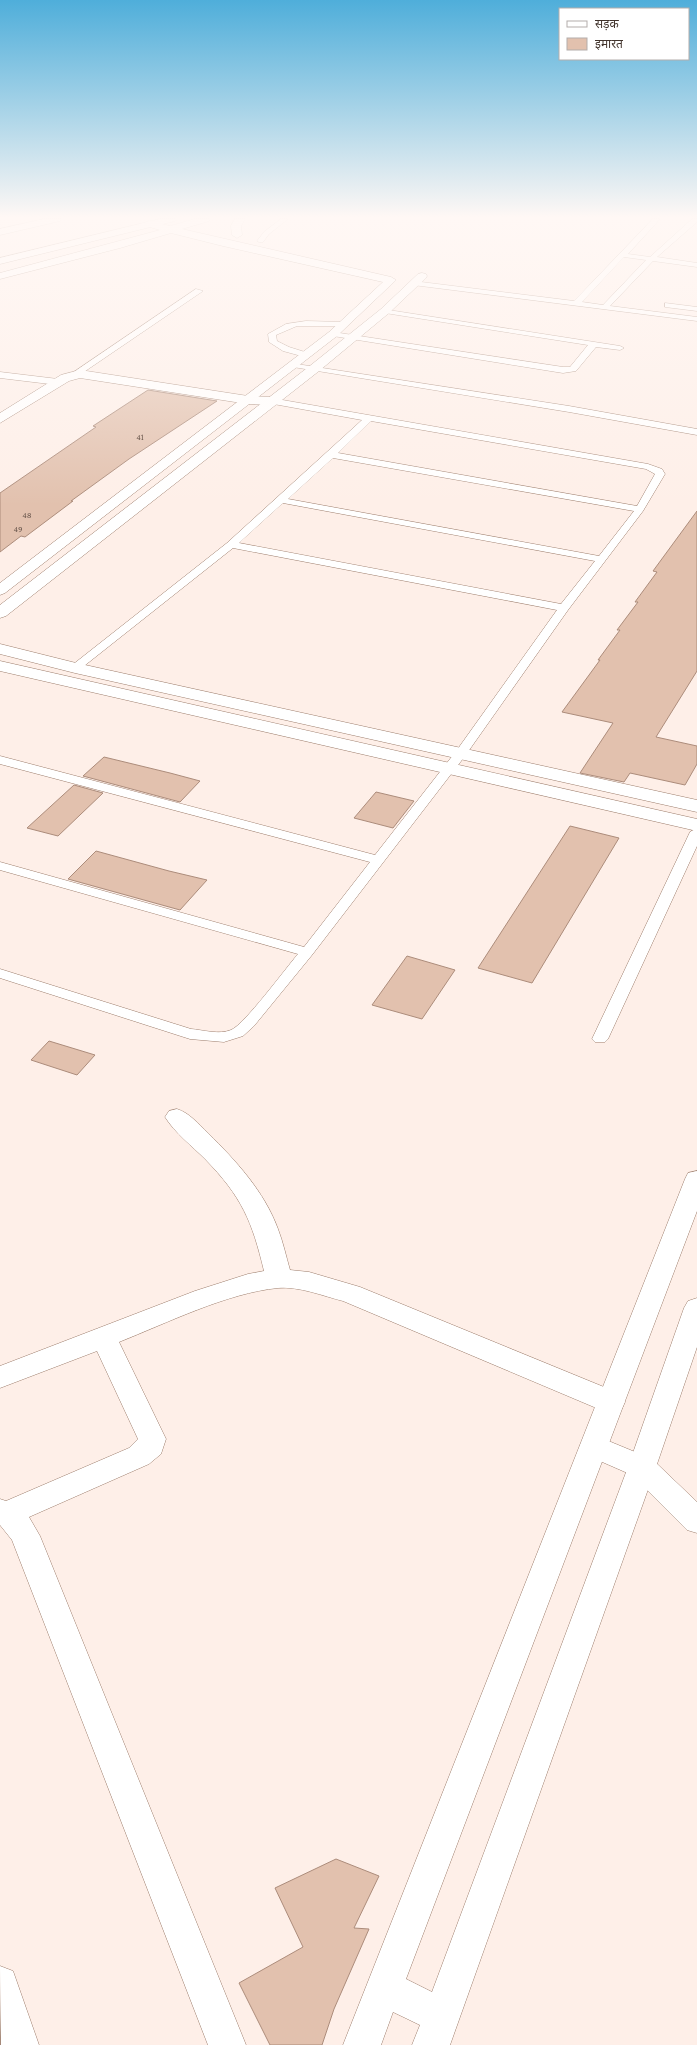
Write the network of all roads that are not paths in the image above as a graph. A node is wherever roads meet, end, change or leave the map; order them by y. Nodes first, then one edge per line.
1 (164, 314) edge
2 (356, 314) edge
3 (381, 314) edge
4 (407, 314) edge
5 (662, 314) edge
6 (697, 319) edge
7 (343, 324) junction
8 (333, 334) junction
9 (353, 336) junction
10 (594, 344) junction
11 (620, 348) dead end
12 (305, 356) junction
13 (293, 365) junction
14 (315, 368) junction
15 (75, 374) junction
16 (0, 375) edge
17 (58, 382) junction
18 (248, 400) junction
19 (271, 401) junction
20 (369, 418) junction
21 (0, 419) edge
22 (697, 432) edge
23 (331, 455) junction
24 (280, 500) junction
25 (640, 509) junction
26 (231, 545) junction
27 (600, 559) junction
28 (0, 590) edge
29 (564, 608) junction
30 (0, 613) edge
31 (0, 649) edge
32 (0, 666) edge
33 (75, 668) junction
34 (461, 753) junction
35 (0, 760) edge
36 (448, 768) junction
37 (697, 806) edge
38 (697, 825) edge
39 (697, 832) edge
40 (377, 860) junction
41 (0, 866) edge
42 (307, 952) junction
43 (0, 972) edge
44 (600, 1039) dead end
45 (177, 1117) dead end
46 (697, 1179) edge
47 (279, 1278) junction
48 (697, 1308) edge
49 (104, 1338) junction
50 (0, 1377) edge
51 (611, 1402) junction
52 (594, 1446) junction
53 (642, 1467) junction
54 (4, 1512) edge
55 (697, 1521) edge
56 (0, 1984) edge
57 (384, 1988) junction
58 (436, 2030) edge
59 (20, 2045) edge
60 (227, 2045) edge
61 (362, 2045) edge

1 - 15 lane
2 - 7 main road
3 - 9 main road
4 - 10 lane
5 - 6 lane
7 - 8 main road
7 - 12 lane
8 - 9 lane
8 - 12 main road
9 - 10 lane
9 - 14 main road
10 - 11 lane
12 - 13 main road
13 - 14 lane
13 - 18 main road
14 - 19 main road
14 - 22 lane
15 - 17 main road
15 - 18 main road
16 - 17 lane
17 - 21 main road
18 - 19 main road
18 - 28 main road
19 - 20 lane
19 - 30 main road
20 - 23 lane
20 - 25 lane
23 - 24 lane
23 - 25 lane
24 - 26 lane
24 - 27 lane
25 - 27 lane
26 - 29 lane
26 - 33 lane
27 - 29 lane
29 - 34 lane
31 - 33 main road
32 - 36 main road
33 - 34 main road
34 - 36 lane
34 - 37 main road
35 - 40 lane
36 - 38 main road
36 - 40 lane
39 - 44 lane
40 - 42 lane
41 - 42 lane
42 - 43 lane
45 - 47 main road
46 - 51 main road
47 - 49 main road
47 - 51 main road
48 - 53 main road
49 - 50 main road
49 - 54 main road
51 - 52 main road
52 - 53 main road
52 - 57 main road
53 - 55 main road
53 - 58 main road
54 - 60 main road
56 - 59 main road
57 - 58 main road
57 - 61 main road

